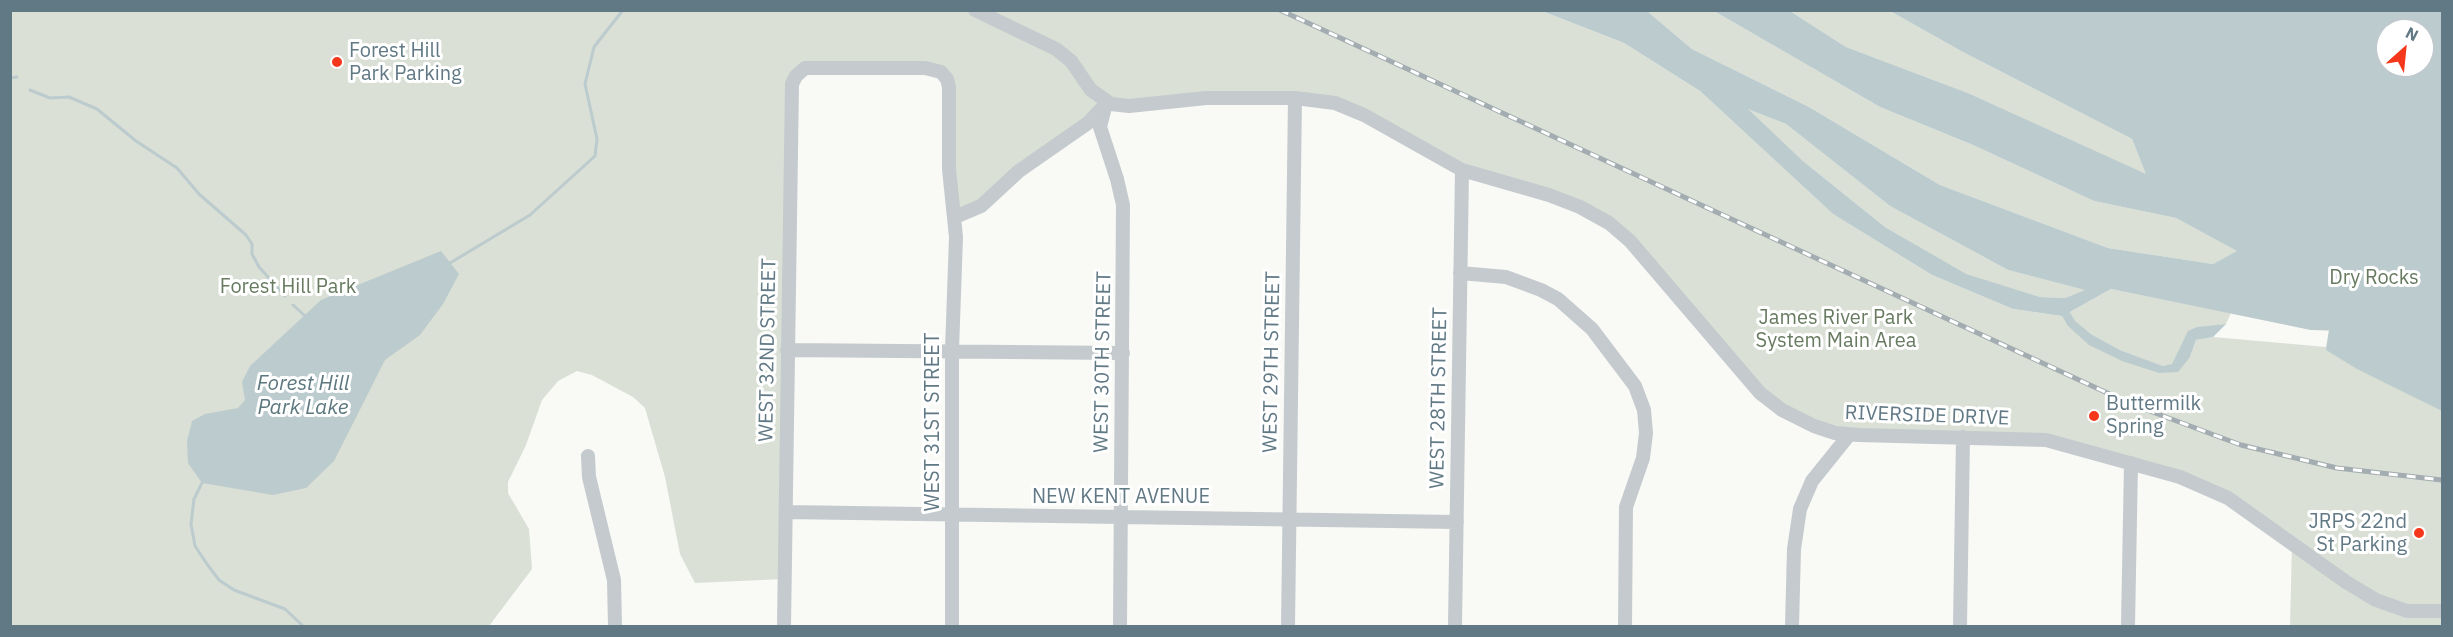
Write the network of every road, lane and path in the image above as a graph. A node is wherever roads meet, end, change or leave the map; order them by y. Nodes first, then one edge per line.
1 (975, 10) edge
2 (796, 76) joint
3 (1295, 98) junction
4 (1106, 103) junction
5 (1462, 170) junction
6 (955, 218) junction
7 (1460, 273) junction
8 (788, 350) junction
9 (952, 350) junction
10 (1123, 353) junction
11 (1849, 435) junction
12 (1963, 437) junction
13 (588, 456) dead end
14 (2131, 463) junction
15 (786, 512) junction
16 (953, 515) junction
17 (1121, 517) junction
18 (1289, 518) junction
19 (1457, 522) junction
20 (2442, 611) edge
21 (615, 627) edge
22 (784, 627) edge
23 (952, 627) edge
24 (1120, 627) edge
25 (1288, 627) edge
26 (1455, 627) edge
27 (1624, 627) edge
28 (1792, 627) edge
29 (1960, 627) edge
30 (2128, 627) edge

1 - 4 street
2 - 6 street, WEST 31ST STREET
2 - 8 street, WEST 32ND STREET
3 - 4 street, RIVERSIDE DRIVE
3 - 5 street, RIVERSIDE DRIVE
3 - 18 street, WEST 29TH STREET
4 - 6 street
4 - 10 street, WEST 30TH STREET
5 - 7 street, WEST 28TH STREET
5 - 11 street, RIVERSIDE DRIVE
6 - 9 street, WEST 31ST STREET
7 - 19 street, WEST 28TH STREET
7 - 27 street
8 - 9 street
8 - 15 street, WEST 32ND STREET
9 - 10 street
9 - 16 street, WEST 31ST STREET
10 - 17 street, WEST 30TH STREET
11 - 12 street, RIVERSIDE DRIVE
11 - 28 street
12 - 14 street, RIVERSIDE DRIVE
12 - 29 street
13 - 21 street
14 - 20 street, RIVERSIDE DRIVE
14 - 30 street
15 - 16 street, NEW KENT AVENUE
15 - 22 street, WEST 32ND STREET
16 - 17 street, NEW KENT AVENUE
16 - 23 street, WEST 31ST STREET
17 - 18 street, NEW KENT AVENUE
17 - 24 street, WEST 30TH STREET
18 - 19 street, NEW KENT AVENUE
18 - 25 street, WEST 29TH STREET
19 - 26 street, WEST 28TH STREET

